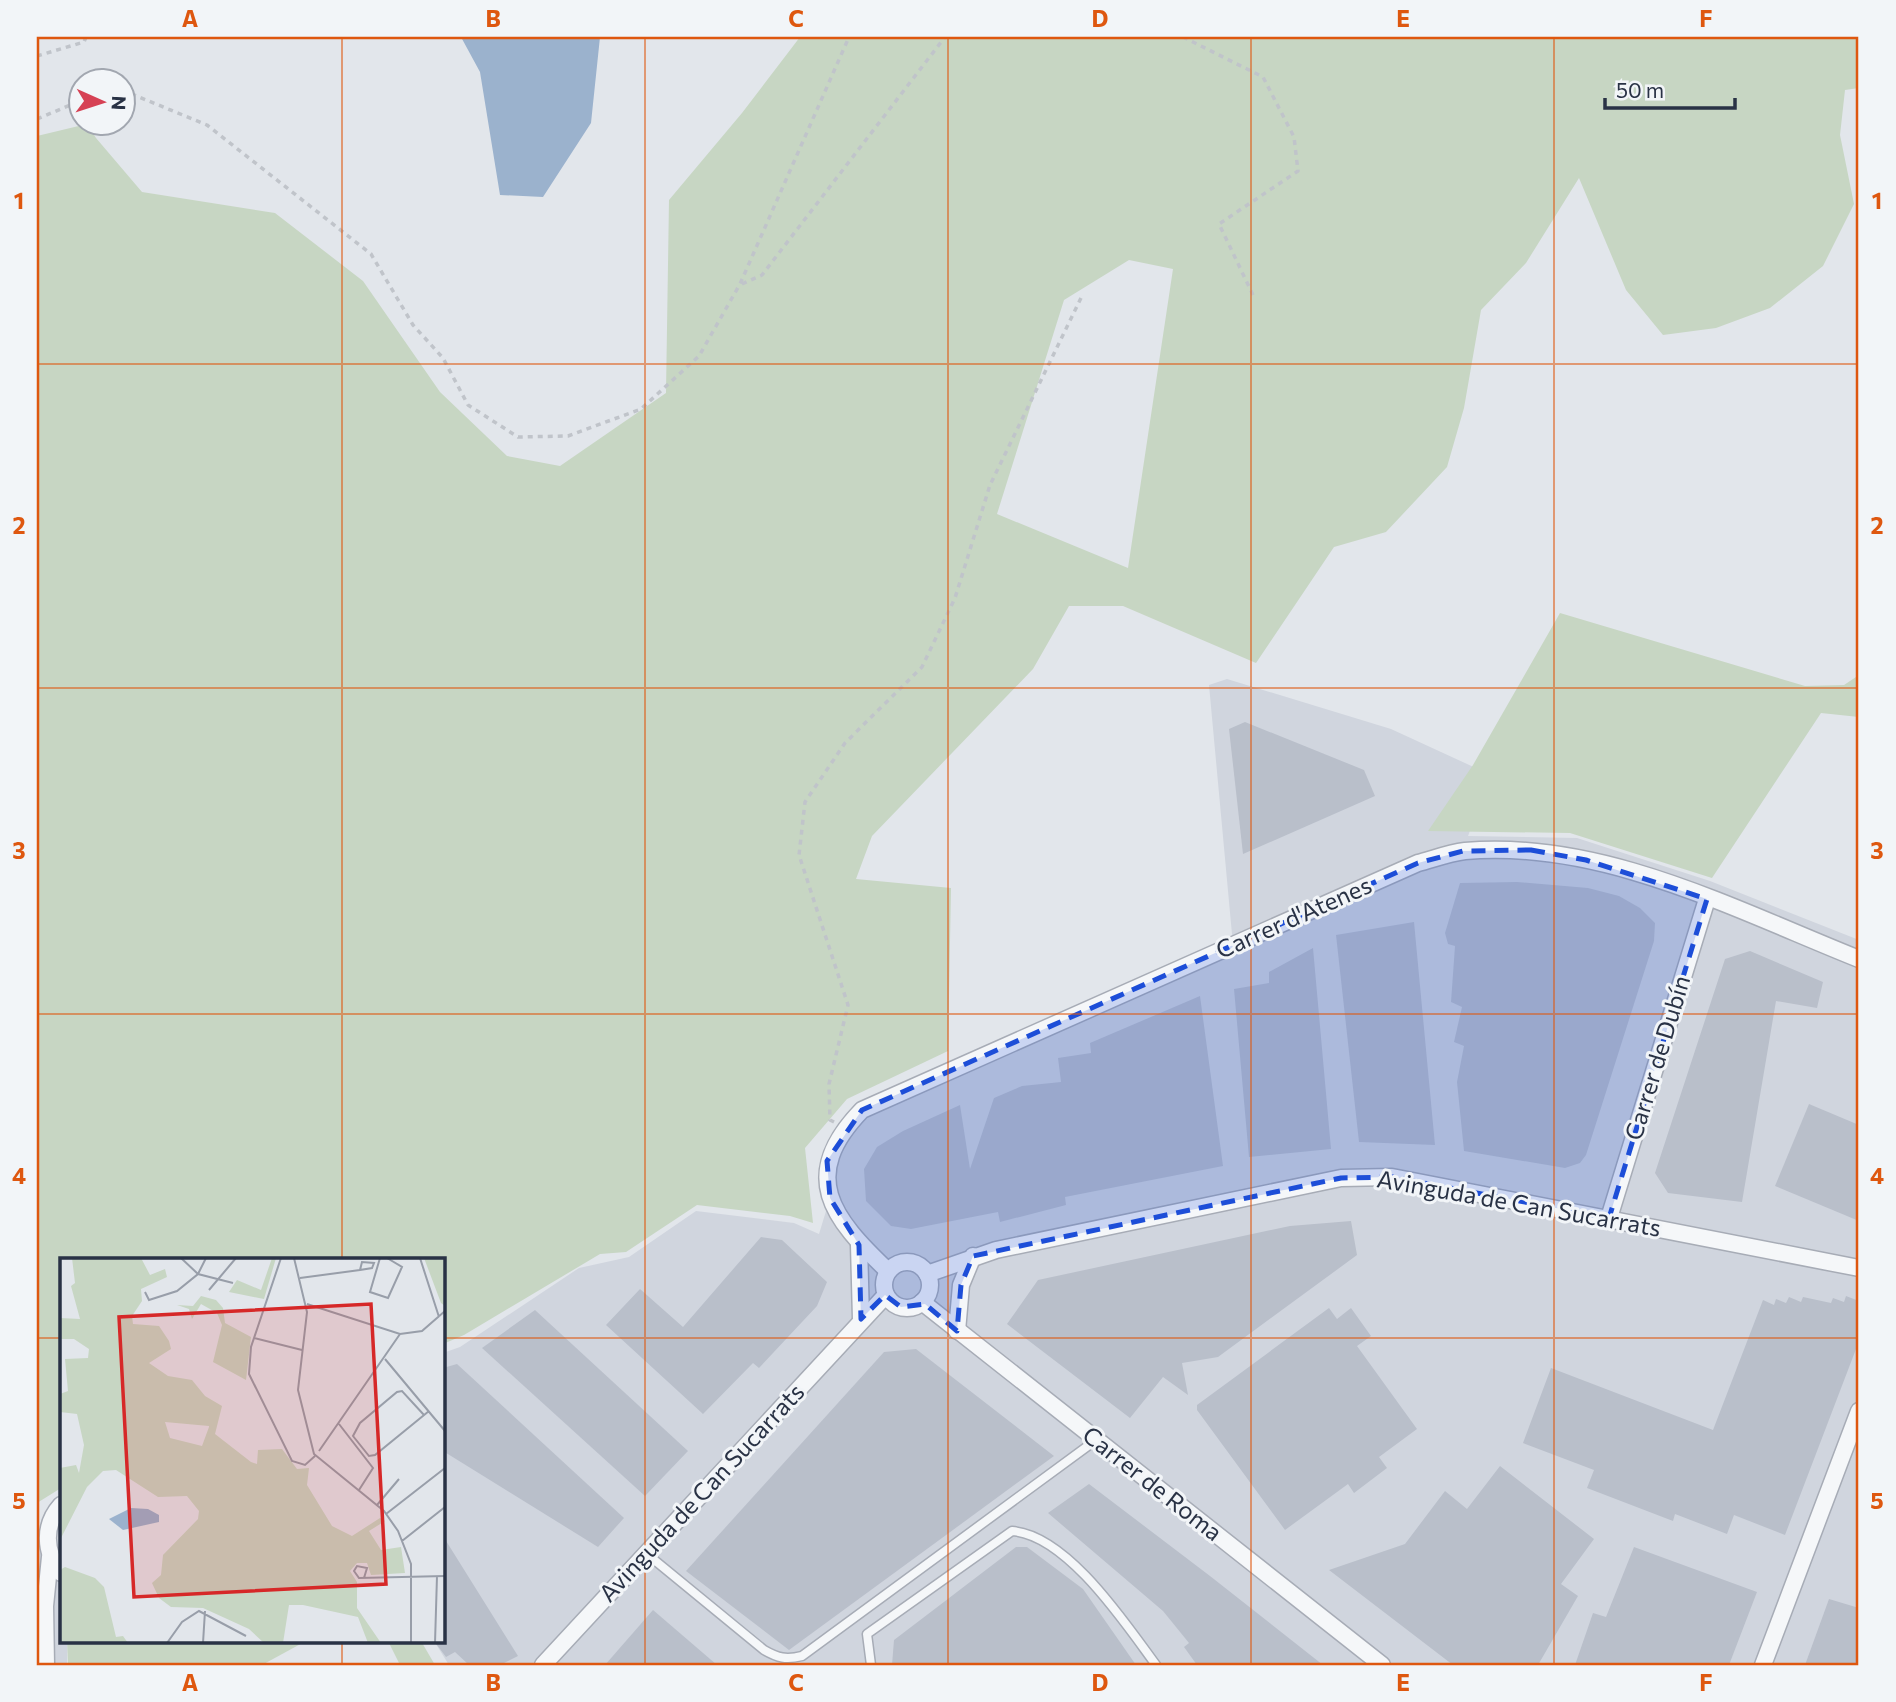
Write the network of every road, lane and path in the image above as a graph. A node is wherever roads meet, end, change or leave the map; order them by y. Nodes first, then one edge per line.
1 (86, 37) edge
2 (849, 37) edge
3 (945, 37) edge
4 (1183, 37) edge
5 (37, 56) edge
6 (136, 96) edge
7 (66, 108) edge
8 (37, 119) edge
9 (740, 284) junction
10 (1082, 296) dead end
11 (1254, 297) dead end
12 (1707, 899) junction
13 (1859, 959) edge
14 (844, 1129) junction
15 (1609, 1218) junction
16 (859, 1245) junction
17 (974, 1256) junction
18 (1859, 1268) edge
19 (888, 1271) junction
20 (928, 1274) junction
21 (886, 1294) junction
22 (922, 1302) junction
23 (861, 1319) junction
24 (957, 1331) junction
25 (1859, 1411) edge
26 (1096, 1440) junction
27 (60, 1507) edge
28 (647, 1554) junction
29 (50, 1557) junction
30 (60, 1572) edge
31 (46, 1665) edge
32 (543, 1665) edge
33 (871, 1665) edge
34 (1156, 1665) edge
35 (1382, 1665) edge
36 (1763, 1665) edge

1 - 5 path
2 - 9 path
3 - 9 path
4 - 11 path
6 - 9 path
7 - 8 path
10 - 14 path
12 - 13 street, Carrer d'Atenes
12 - 14 street, Carrer d'Atenes
12 - 15 street, Carrer de Dubín
14 - 16 street, Carrer d'Atenes
15 - 17 street, Avinguda de Can Sucarrats
15 - 18 street, Avinguda de Can Sucarrats
16 - 19 street
16 - 23 street
17 - 20 street, Avinguda de Can Sucarrats
17 - 24 street
19 - 20 street
19 - 21 street
20 - 22 street
21 - 22 street
21 - 23 street, Avinguda de Can Sucarrats
22 - 24 street, Carrer de Roma
23 - 28 street, Avinguda de Can Sucarrats
24 - 26 street, Carrer de Roma
25 - 36 street
26 - 28 lane
26 - 35 street, Carrer de Roma
27 - 29 street
28 - 32 street, Avinguda de Can Sucarrats
29 - 30 street
29 - 31 street
33 - 34 lane

